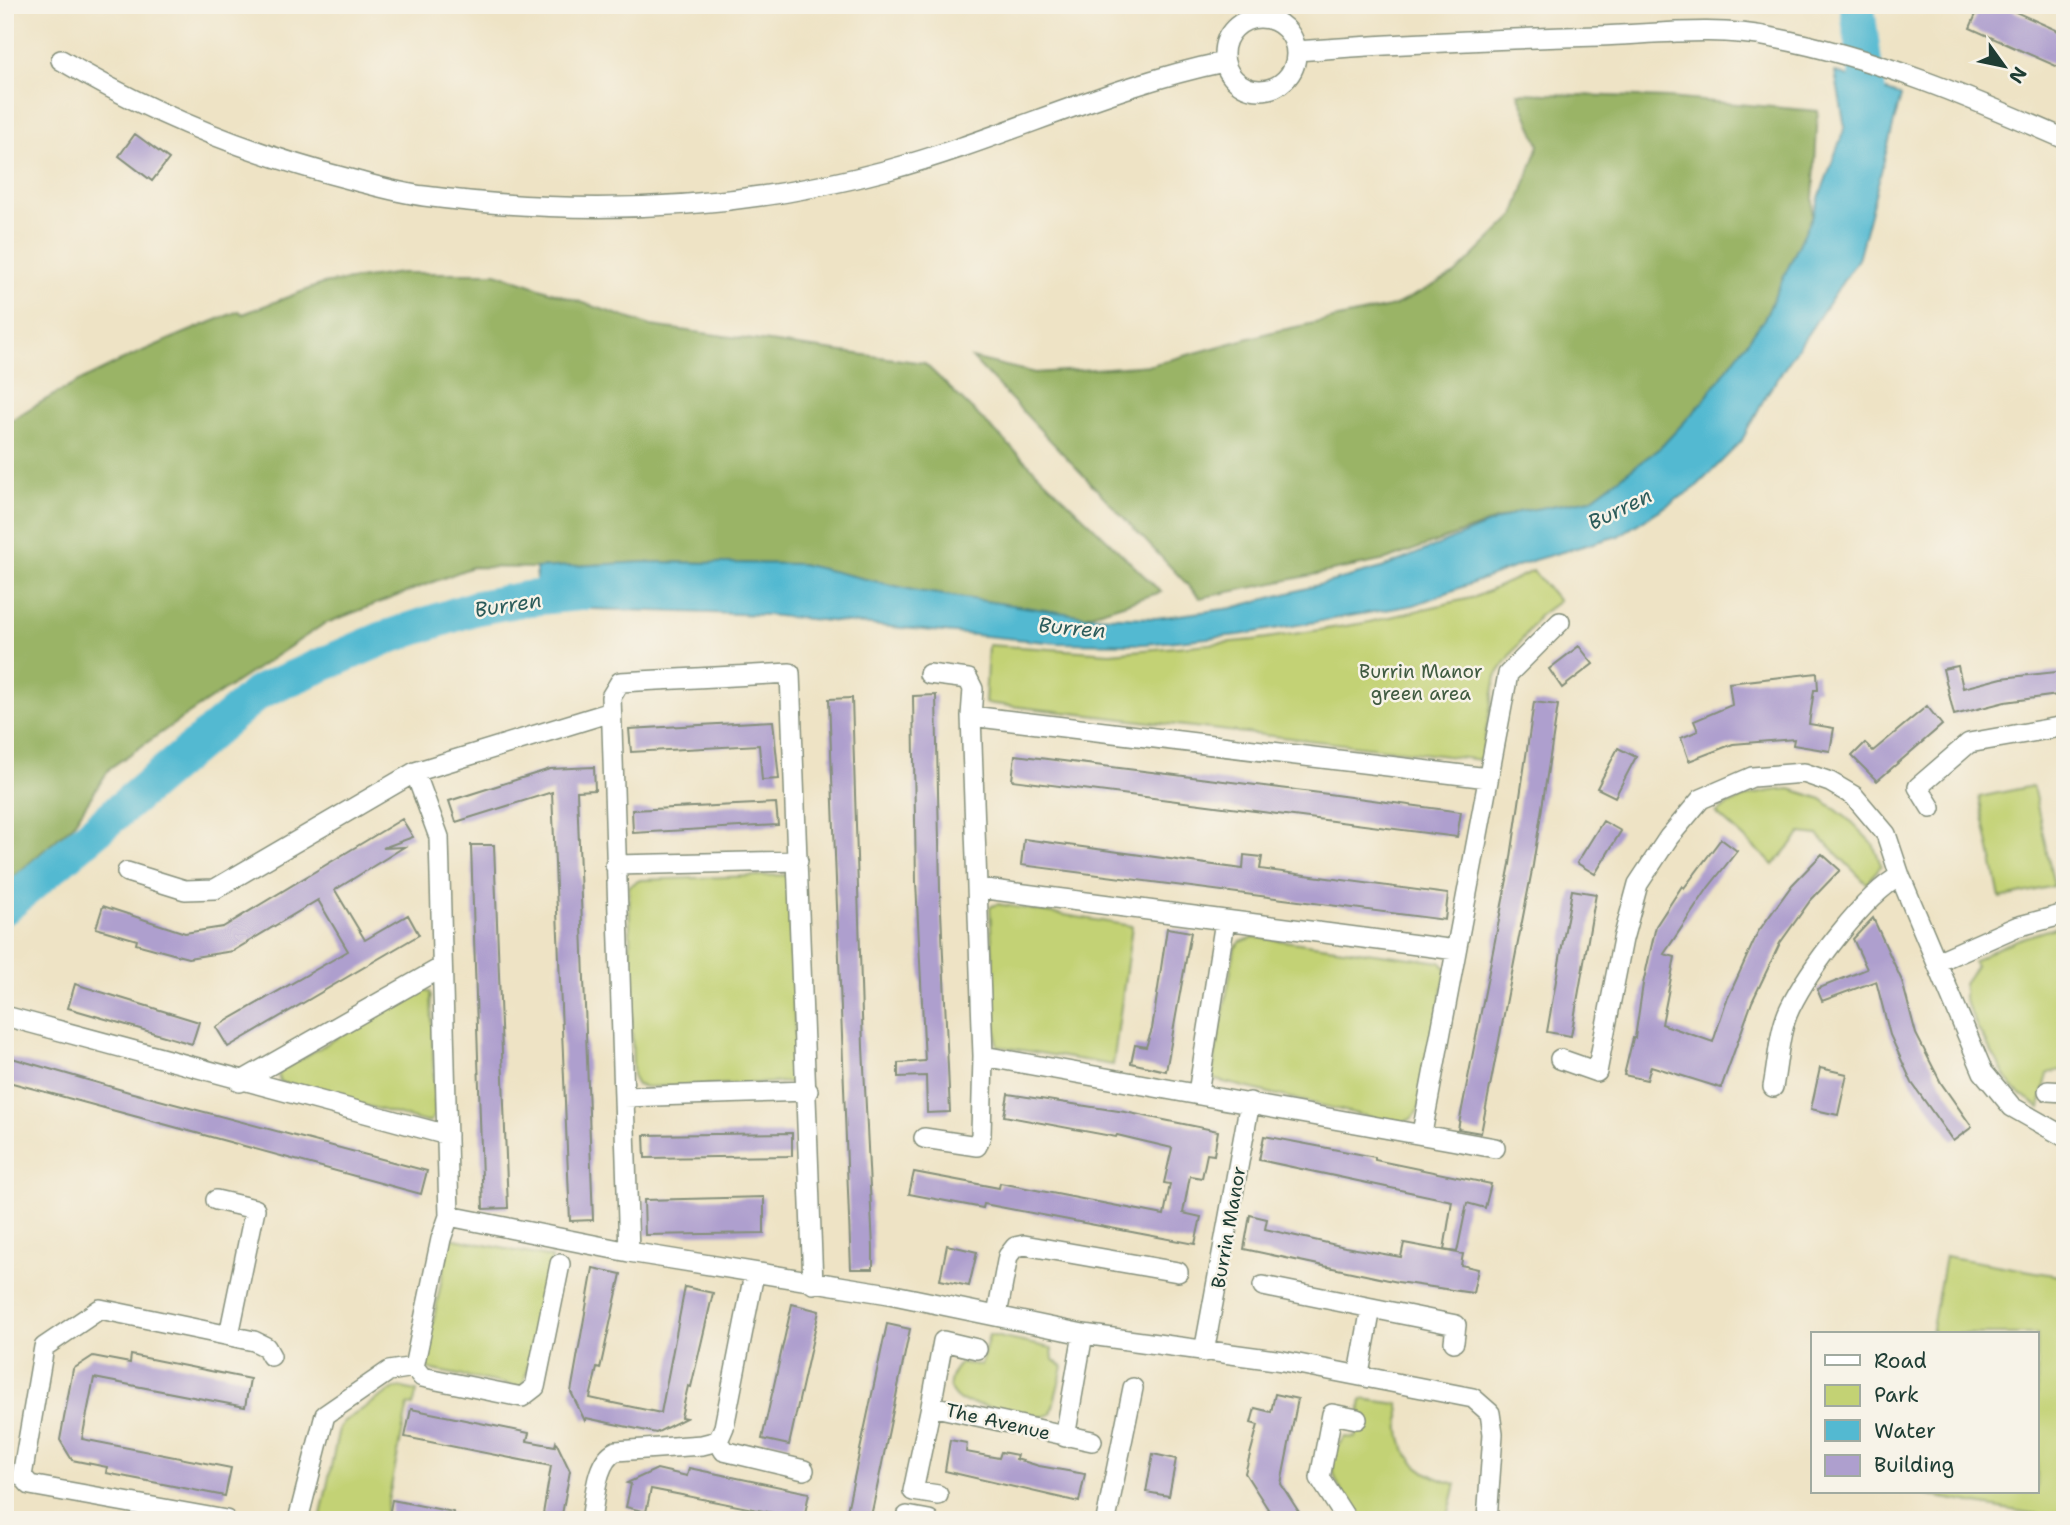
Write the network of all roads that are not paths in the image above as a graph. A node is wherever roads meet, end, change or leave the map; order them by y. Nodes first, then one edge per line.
1 (1296, 51) junction
2 (61, 61) dead end
3 (1224, 62) junction
4 (2065, 139) edge
5 (1560, 622) dead end
6 (929, 674) dead end
7 (611, 712) junction
8 (971, 716) junction
9 (2065, 726) edge
10 (415, 772) junction
11 (1488, 778) junction
12 (1931, 807) dead end
13 (798, 861) junction
14 (615, 865) junction
15 (127, 872) dead end
16 (1900, 876) junction
17 (978, 888) junction
18 (2065, 914) edge
19 (1225, 921) junction
20 (1456, 950) junction
21 (1938, 961) junction
22 (442, 967) junction
23 (5, 1016) edge
24 (983, 1056) junction
25 (1560, 1059) dead end
26 (240, 1082) junction
27 (1773, 1087) dead end
28 (808, 1091) junction
29 (1198, 1093) junction
30 (624, 1097) junction
31 (1250, 1102) junction
32 (1422, 1133) junction
33 (447, 1135) junction
34 (2065, 1137) edge
35 (924, 1138) dead end
36 (1495, 1148) dead end
37 (216, 1200) dead end
38 (450, 1216) junction
39 (629, 1252) junction
40 (560, 1264) dead end
41 (1178, 1272) dead end
42 (754, 1274) junction
43 (813, 1284) junction
44 (1263, 1286) dead end
45 (1371, 1308) junction
46 (997, 1315) junction
47 (1083, 1334) junction
48 (229, 1335) junction
49 (1454, 1342) dead end
50 (977, 1349) dead end
51 (1204, 1352) junction
52 (271, 1356) dead end
53 (414, 1367) junction
54 (1359, 1374) junction
55 (1133, 1388) dead end
56 (931, 1406) junction
57 (1357, 1419) dead end
58 (1065, 1437) junction
59 (718, 1441) junction
60 (1092, 1441) dead end
61 (804, 1470) dead end
62 (938, 1495) dead end
63 (1343, 1519) edge
64 (226, 1520) edge
65 (298, 1520) edge
66 (591, 1520) edge
67 (906, 1520) edge
68 (929, 1520) edge
69 (1106, 1520) edge
70 (1487, 1520) edge

1 - 3 street
1 - 3 street
1 - 4 street
2 - 3 street
5 - 11 street
6 - 8 street
7 - 10 street
7 - 13 street
7 - 14 street
8 - 11 street
8 - 17 street
9 - 12 street
10 - 15 street
10 - 22 street
11 - 20 street
13 - 14 street
13 - 28 street
14 - 30 street
16 - 21 street
16 - 25 street
16 - 27 street
17 - 19 street
17 - 24 street
18 - 21 street
19 - 20 street
19 - 29 street
20 - 32 street
21 - 34 street
22 - 26 street
22 - 33 street
23 - 26 street
24 - 29 street
24 - 35 street
26 - 33 street
28 - 30 street
28 - 43 street
29 - 31 street
30 - 39 street
31 - 32 street
31 - 51 street, Burrin Manor
32 - 36 street
33 - 38 street
37 - 48 street
38 - 39 street
38 - 53 street
39 - 42 street
40 - 53 street
41 - 46 street
42 - 43 street
42 - 59 street
43 - 46 street
44 - 45 street
45 - 49 street
45 - 54 street
46 - 47 street
47 - 51 street
47 - 58 street, The Avenue
48 - 52 street
48 - 64 street
50 - 56 street, The Avenue
51 - 54 street
53 - 65 street
54 - 70 street
55 - 69 street
56 - 58 street, The Avenue
56 - 62 street, The Avenue
57 - 63 street
58 - 60 street, The Avenue
59 - 61 street
59 - 66 street
67 - 68 street

